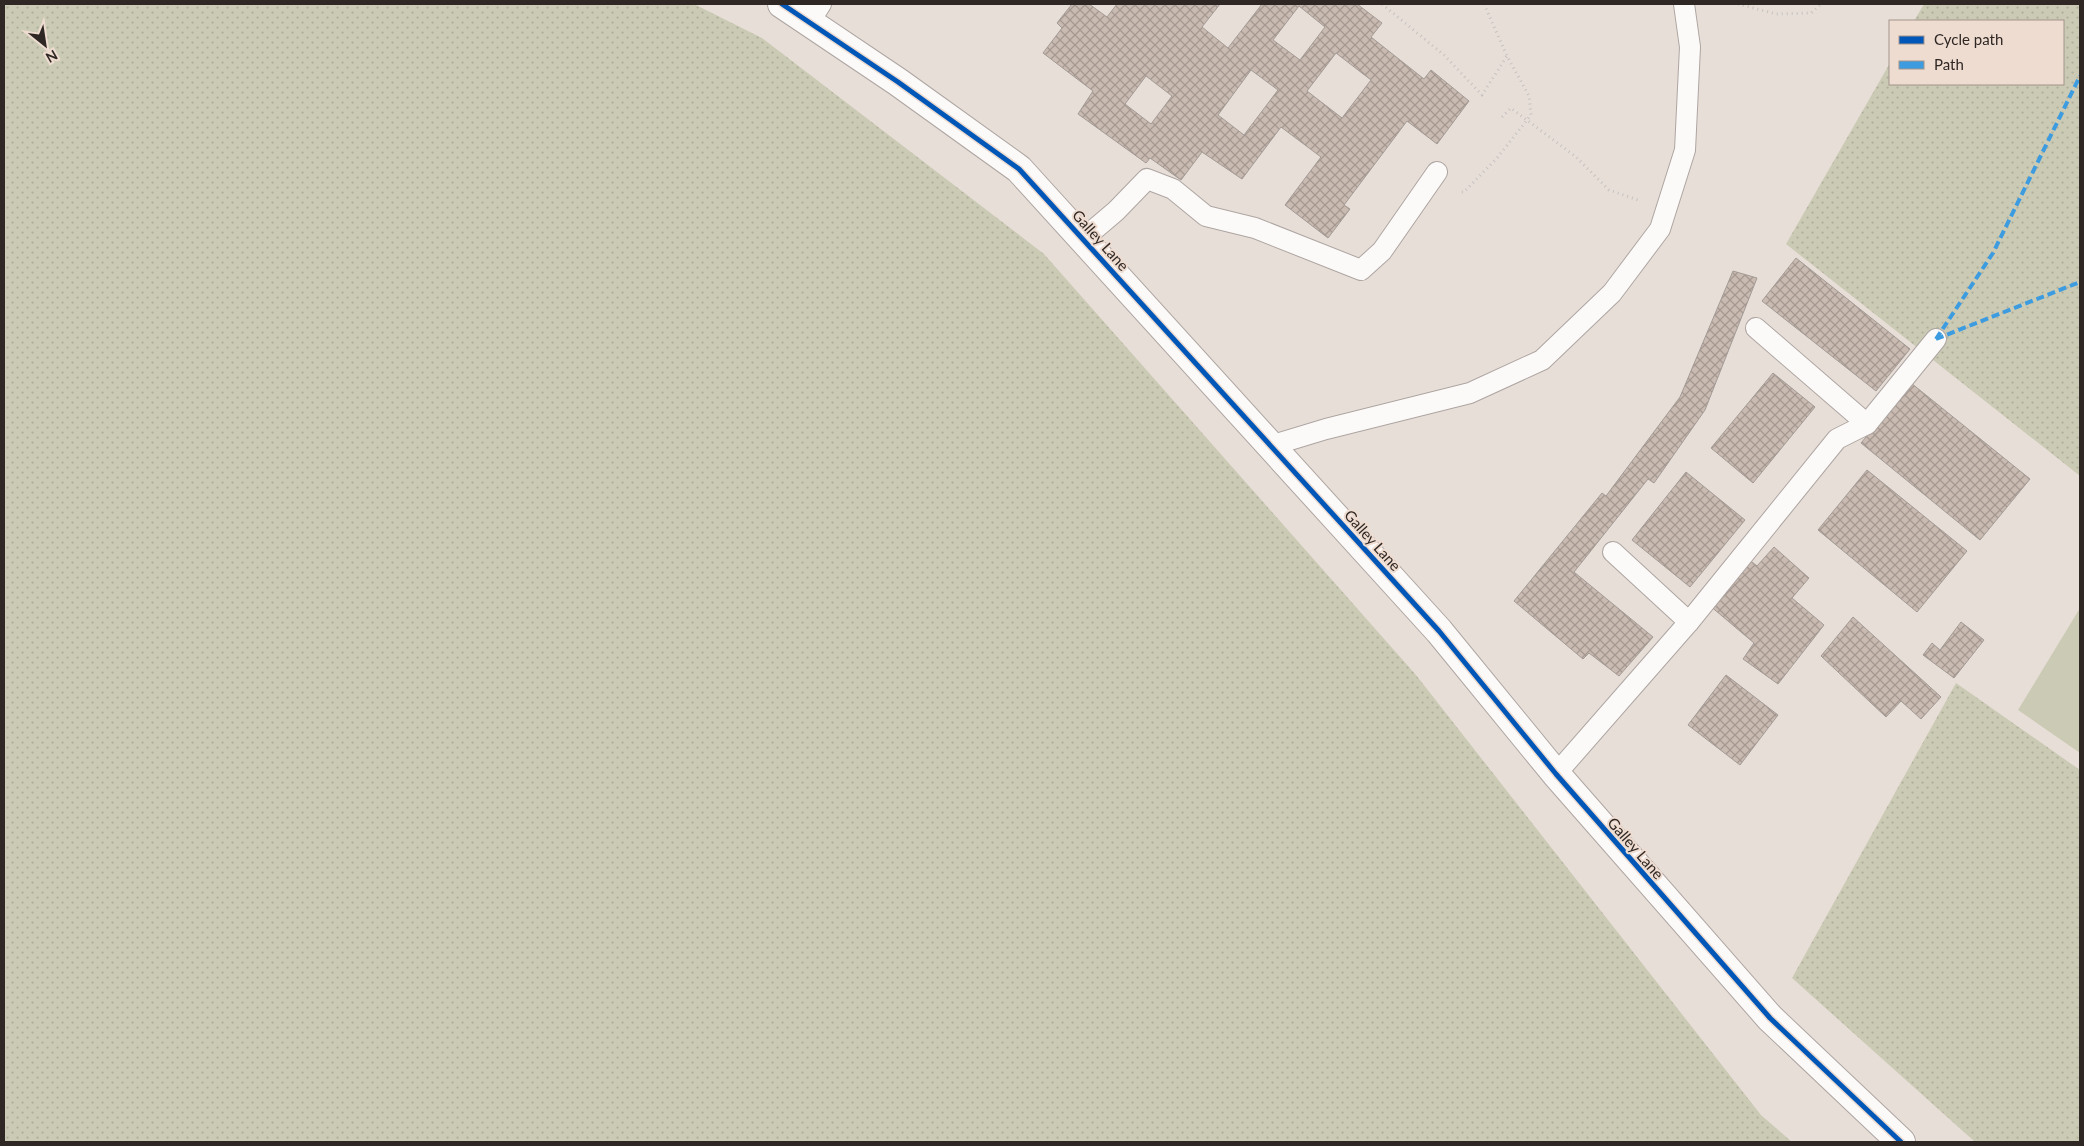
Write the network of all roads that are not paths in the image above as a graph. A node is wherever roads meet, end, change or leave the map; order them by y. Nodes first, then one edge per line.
1 (782, 4) edge
2 (1684, 4) edge
3 (815, 13) edge
4 (1437, 172) road end
5 (1083, 239) junction
6 (1756, 328) dead end
7 (1936, 339) dead end
8 (1867, 424) junction
9 (1270, 446) junction
10 (1613, 552) dead end
11 (1689, 622) junction
12 (1556, 774) junction
13 (1901, 1142) edge

1 - 3 street, Galley Lane
2 - 9 lane
3 - 5 street, Galley Lane
4 - 5 lane
5 - 9 street, Galley Lane
6 - 8 lane
7 - 8 lane
8 - 11 lane
9 - 12 street, Galley Lane
10 - 11 lane
11 - 12 lane
12 - 13 street, Galley Lane

